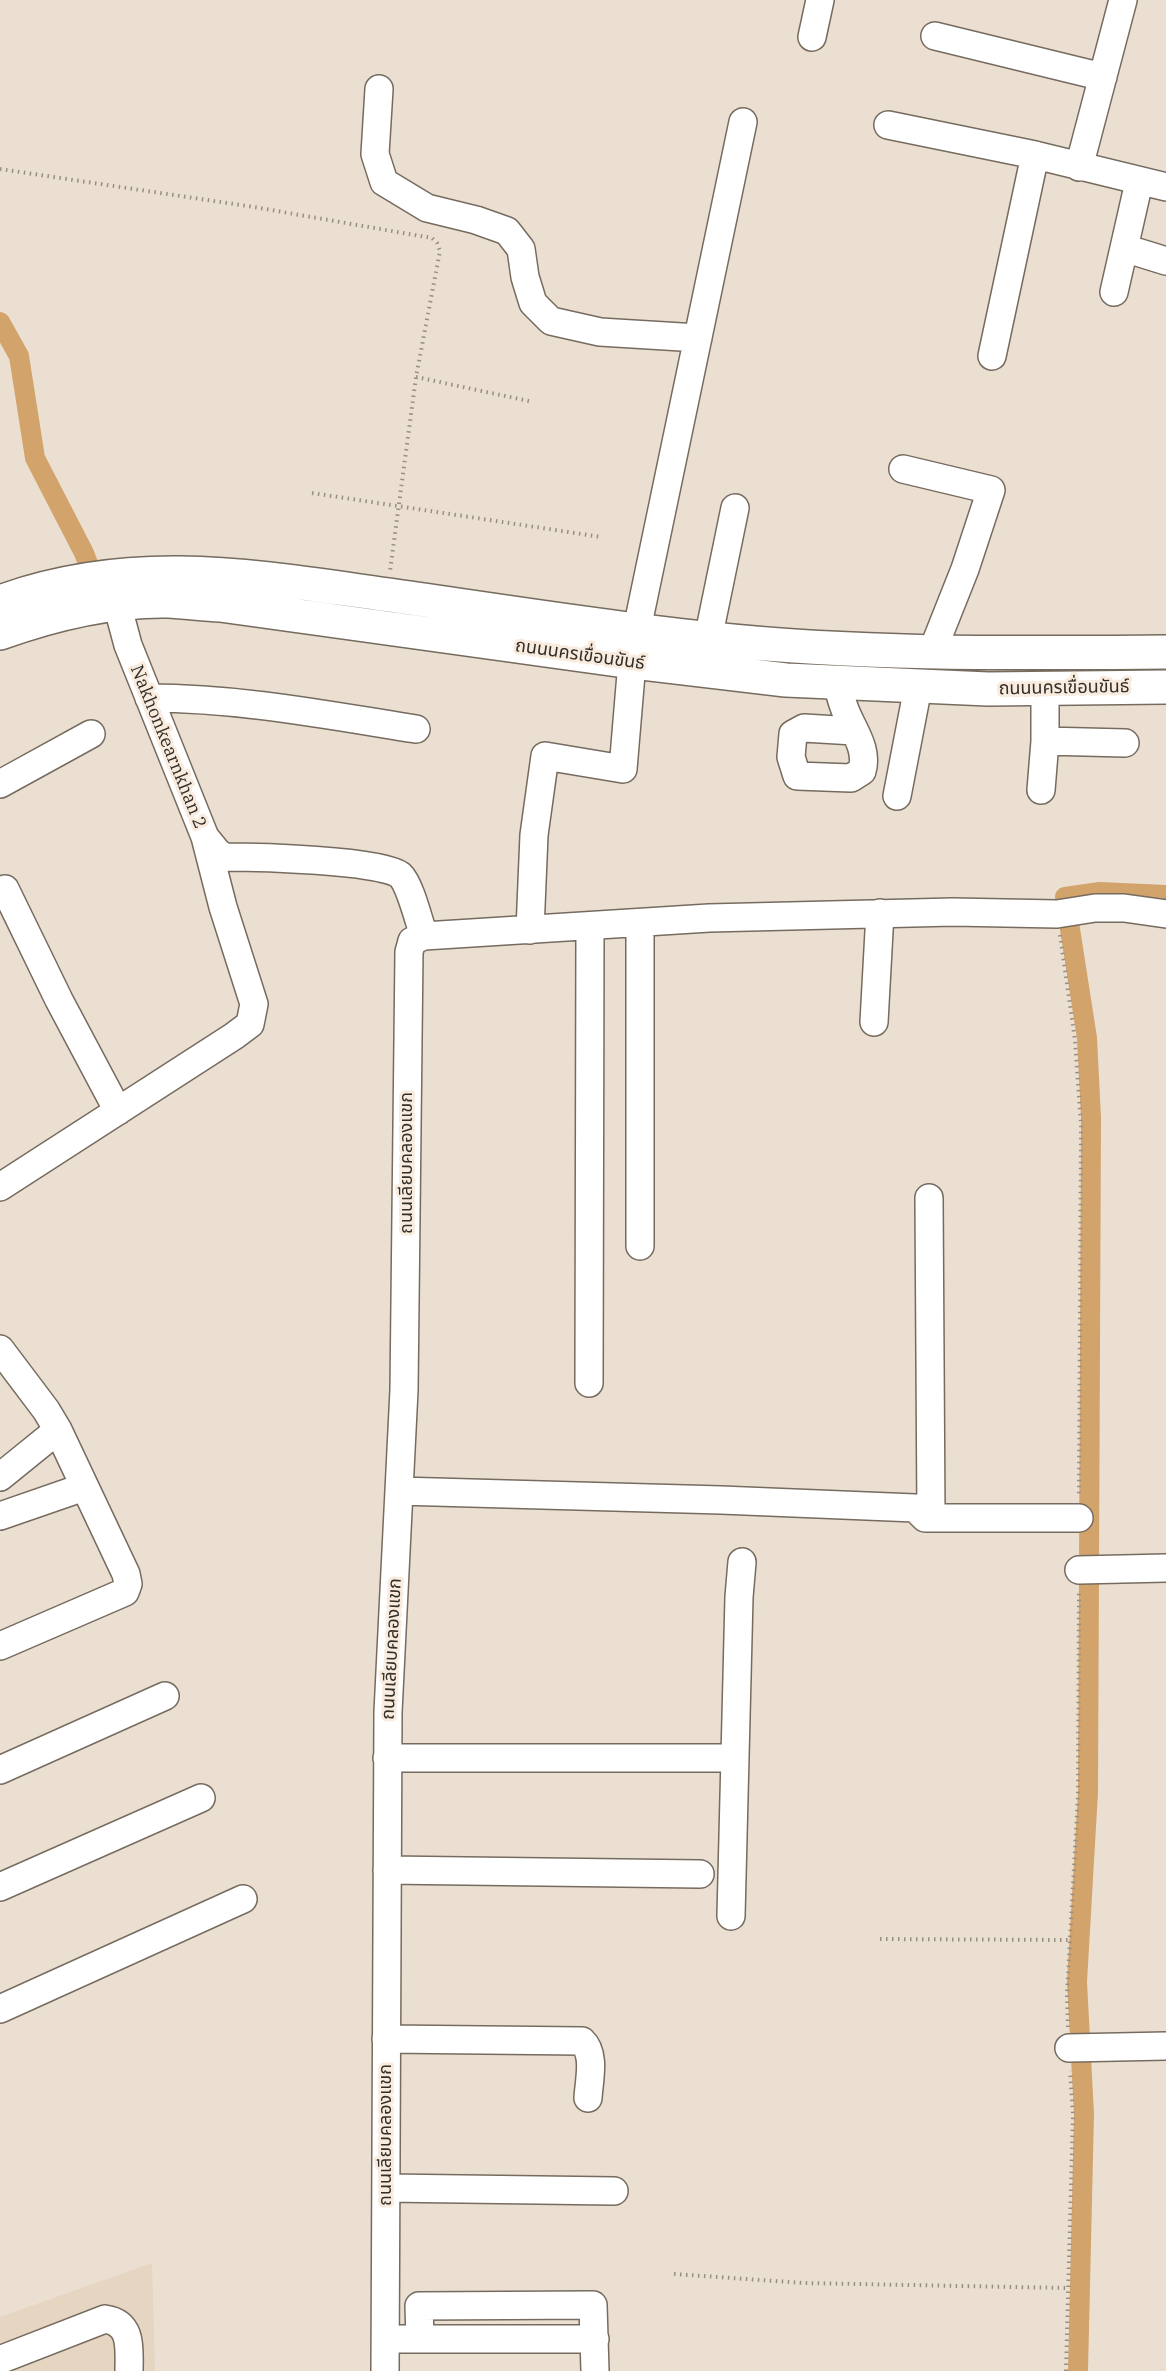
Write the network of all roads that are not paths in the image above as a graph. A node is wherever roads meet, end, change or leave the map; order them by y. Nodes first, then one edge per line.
1 (820, 0) edge
2 (1123, 0) edge
3 (935, 36) dead end
4 (812, 37) dead end
5 (1103, 77) junction
6 (379, 89) dead end
7 (742, 122) dead end
8 (888, 125) dead end
9 (1035, 155) junction
10 (1079, 166) junction
11 (1139, 182) junction
12 (1166, 187) edge
13 (1124, 248) junction
14 (1166, 261) edge
15 (1114, 292) dead end
16 (698, 338) junction
17 (992, 356) dead end
18 (903, 469) dead end
19 (735, 508) dead end
20 (145, 587) junction
21 (99, 597) junction
22 (0, 602) edge
23 (474, 607) junction
24 (637, 629) junction
25 (0, 633) edge
26 (708, 639) junction
27 (469, 640) junction
28 (932, 652) junction
29 (1166, 652) edge
30 (1045, 653) junction
31 (633, 662) junction
32 (837, 683) junction
33 (918, 687) junction
34 (1166, 687) edge
35 (1045, 689) junction
36 (149, 698) junction
37 (416, 729) dead end
38 (854, 731) dead end
39 (92, 735) dead end
40 (1045, 741) junction
41 (1125, 743) dead end
42 (0, 784) edge
43 (1041, 790) dead end
44 (897, 796) dead end
45 (205, 837) junction
46 (5, 889) dead end
47 (880, 914) junction
48 (1166, 914) edge
49 (640, 923) junction
50 (590, 926) junction
51 (530, 930) junction
52 (424, 936) junction
53 (874, 1022) dead end
54 (118, 1111) junction
55 (0, 1186) edge
56 (929, 1198) dead end
57 (640, 1246) dead end
58 (0, 1349) edge
59 (589, 1383) dead end
60 (58, 1430) junction
61 (0, 1477) edge
62 (84, 1487) junction
63 (399, 1491) junction
64 (0, 1516) edge
65 (931, 1518) junction
66 (1078, 1518) road end
67 (742, 1562) dead end
68 (1166, 1568) edge
69 (1088, 1570) road end
70 (0, 1646) edge
71 (165, 1696) dead end
72 (387, 1758) junction
73 (735, 1758) junction
74 (0, 1770) edge
75 (201, 1798) dead end
76 (387, 1870) junction
77 (700, 1874) dead end
78 (0, 1887) edge
79 (243, 1899) dead end
80 (731, 1916) dead end
81 (0, 2009) edge
82 (387, 2038) junction
83 (1166, 2046) edge
84 (1079, 2048) road end
85 (588, 2098) dead end
86 (386, 2187) junction
87 (614, 2191) dead end
88 (385, 2339) junction
89 (3, 2363) edge
90 (126, 2370) edge
91 (385, 2371) edge
92 (595, 2371) edge

1 - 4 street
2 - 5 street
3 - 5 street
5 - 10 street
6 - 16 street
7 - 16 street
8 - 9 street
9 - 10 street
9 - 17 street
10 - 11 street
11 - 12 street
11 - 13 street
13 - 14 street
13 - 15 street
16 - 24 street
18 - 28 street
19 - 26 street
20 - 21 main road, ถนนนครเขื่อนขันธ์
20 - 23 main road, ถนนนครเขื่อนขันธ์
20 - 27 main road, ถนนนครเขื่อนขันธ์
21 - 22 main road, ถนนนครเขื่อนขันธ์
21 - 25 main road, ถนนนครเขื่อนขันธ์
21 - 36 street, Nakhonkearnkhan 2
23 - 24 main road, ถนนนครเขื่อนขันธ์
23 - 27 main road
24 - 26 main road, ถนนนครเขื่อนขันธ์
26 - 28 main road, ถนนนครเขื่อนขันธ์
27 - 31 main road, ถนนนครเขื่อนขันธ์
28 - 30 main road, ถนนนครเขื่อนขันธ์
29 - 30 main road, ถนนนครเขื่อนขันธ์
30 - 35 main road
31 - 32 main road, ถนนนครเขื่อนขันธ์
31 - 51 street
32 - 33 main road, ถนนนครเขื่อนขันธ์
32 - 38 street
33 - 35 main road, ถนนนครเขื่อนขันธ์
33 - 44 street
34 - 35 main road, ถนนนครเขื่อนขันธ์
35 - 40 street
36 - 37 street
36 - 45 street, Nakhonkearnkhan 2
39 - 42 street
40 - 41 street
40 - 43 street
45 - 52 street, Nakhonkearnkhan 2
45 - 54 street
46 - 54 street
47 - 48 street
47 - 49 street
47 - 53 street
49 - 50 street
49 - 57 street
50 - 51 street
50 - 59 street
51 - 52 street
52 - 63 street, ถนนเลียบคลองแขก
54 - 55 street
56 - 65 street
58 - 60 street
60 - 61 street
60 - 62 street
62 - 64 street
62 - 70 street
63 - 65 street
63 - 72 street, ถนนเลียบคลองแขก
65 - 66 street
67 - 73 street
68 - 69 street
71 - 74 street
72 - 73 street
72 - 76 street, ถนนเลียบคลองแขก
73 - 80 street
75 - 78 street
76 - 77 street
76 - 82 street, ถนนเลียบคลองแขก
79 - 81 street
82 - 85 street
82 - 86 street, ถนนเลียบคลองแขก
83 - 84 street
86 - 87 street
86 - 88 street, ถนนเลียบคลองแขก
88 - 91 street, ถนนเลียบคลองแขก
88 - 92 street
89 - 90 street

